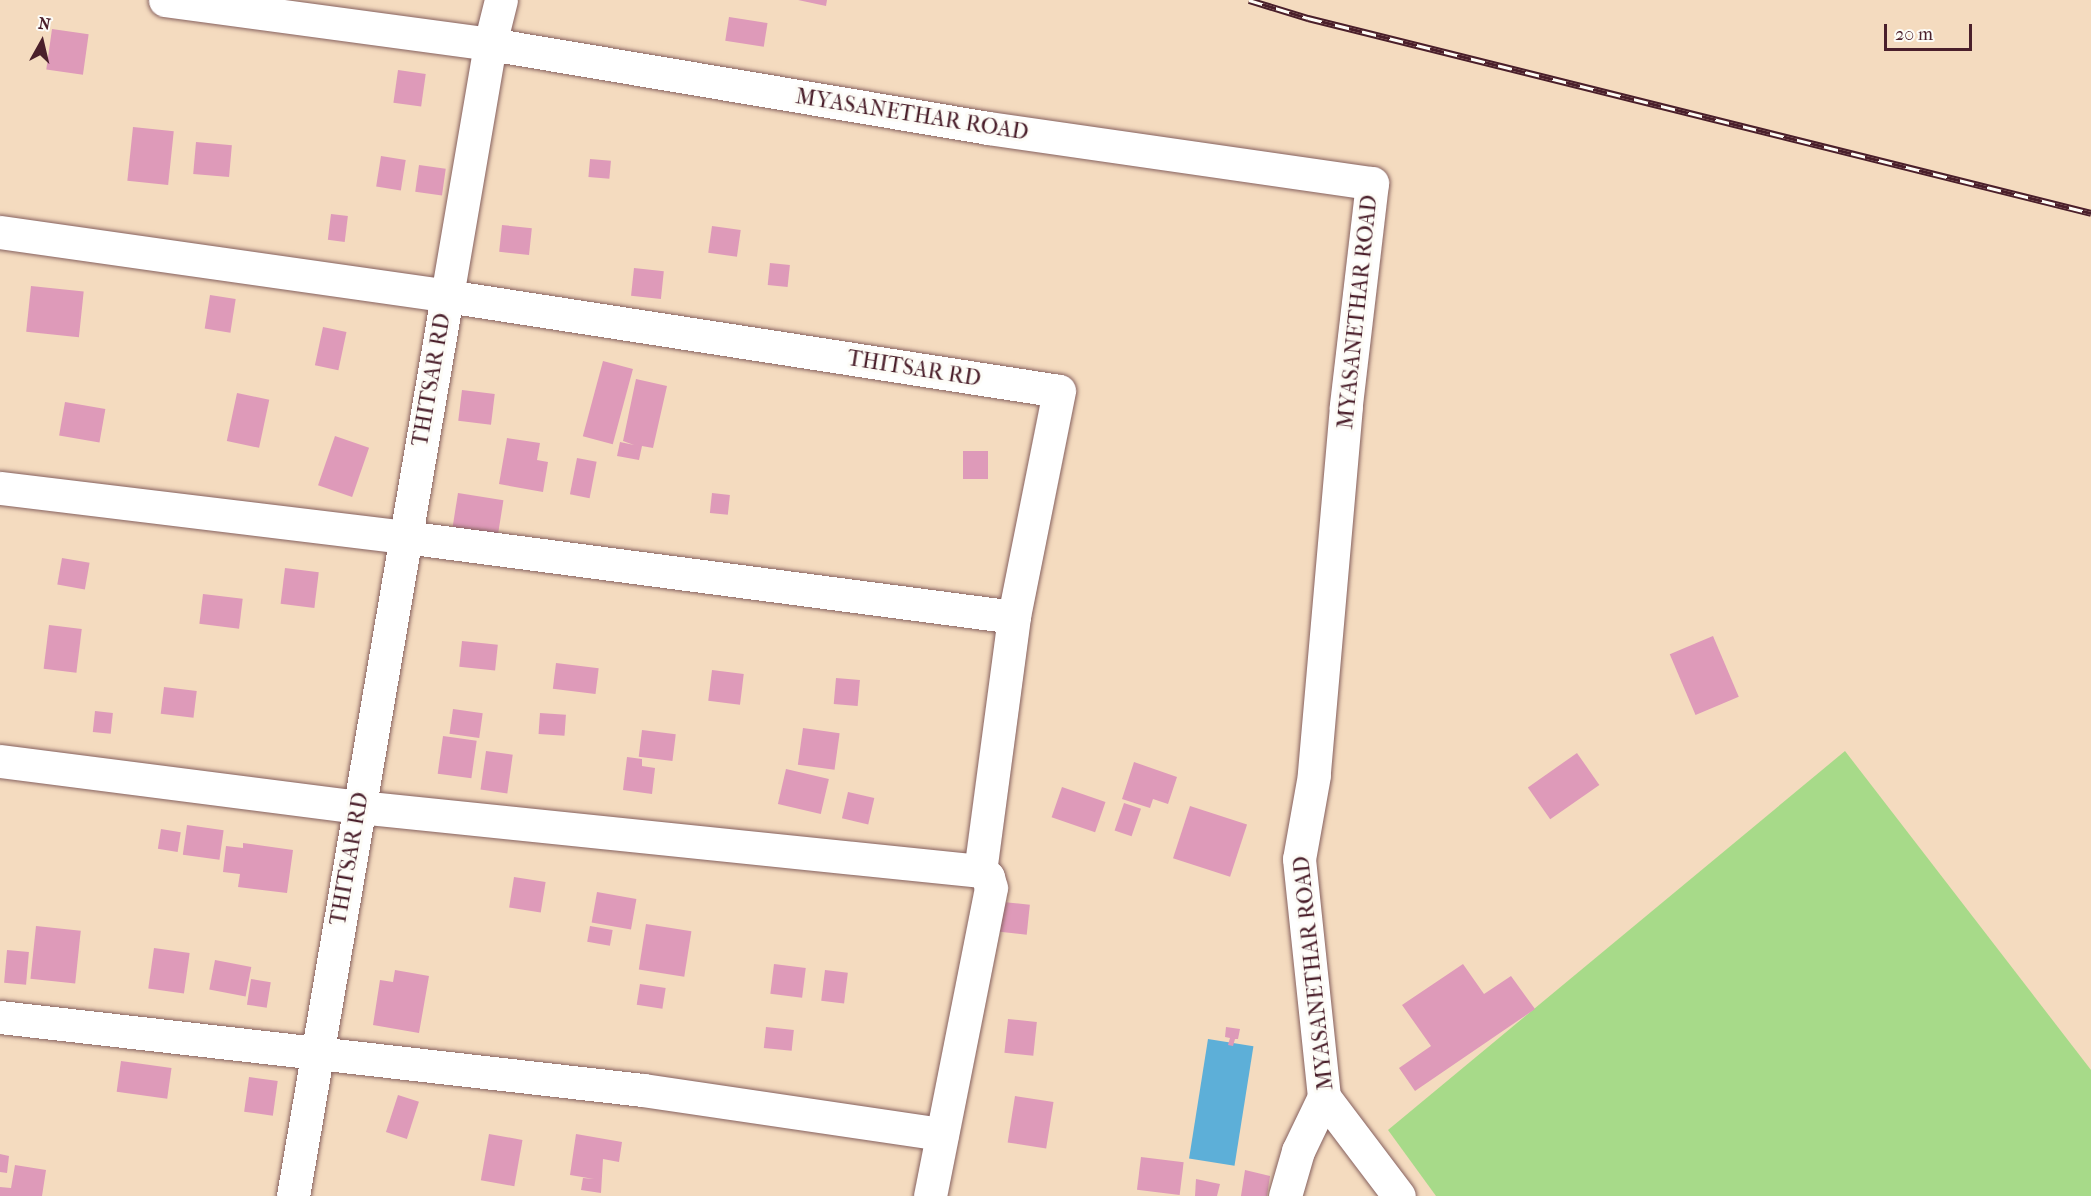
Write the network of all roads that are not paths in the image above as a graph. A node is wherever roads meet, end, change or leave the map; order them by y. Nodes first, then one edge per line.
1 (165, 0) edge
2 (501, 0) edge
3 (490, 44) junction
4 (0, 232) edge
5 (447, 296) junction
6 (0, 488) edge
7 (405, 537) junction
8 (1014, 617) junction
9 (0, 761) edge
10 (359, 807) junction
11 (980, 871) junction
12 (0, 1017) edge
13 (317, 1054) junction
14 (1324, 1097) junction
15 (942, 1134) junction
16 (293, 1196) edge
17 (930, 1196) edge
18 (1285, 1196) edge
19 (1399, 1196) edge

1 - 3 street
2 - 3 street
3 - 5 street
3 - 14 street, MYASANETHAR ROAD
4 - 5 street
5 - 7 street, THITSAR RD
5 - 8 street, THITSAR RD
6 - 7 street
7 - 8 street
7 - 10 street, THITSAR RD
8 - 11 street
9 - 10 street
10 - 11 street
10 - 13 street, THITSAR RD
11 - 15 street
12 - 13 street
13 - 15 street
13 - 16 street, THITSAR RD
14 - 18 street
14 - 19 street, MYASANETHAR ROAD
15 - 17 street

